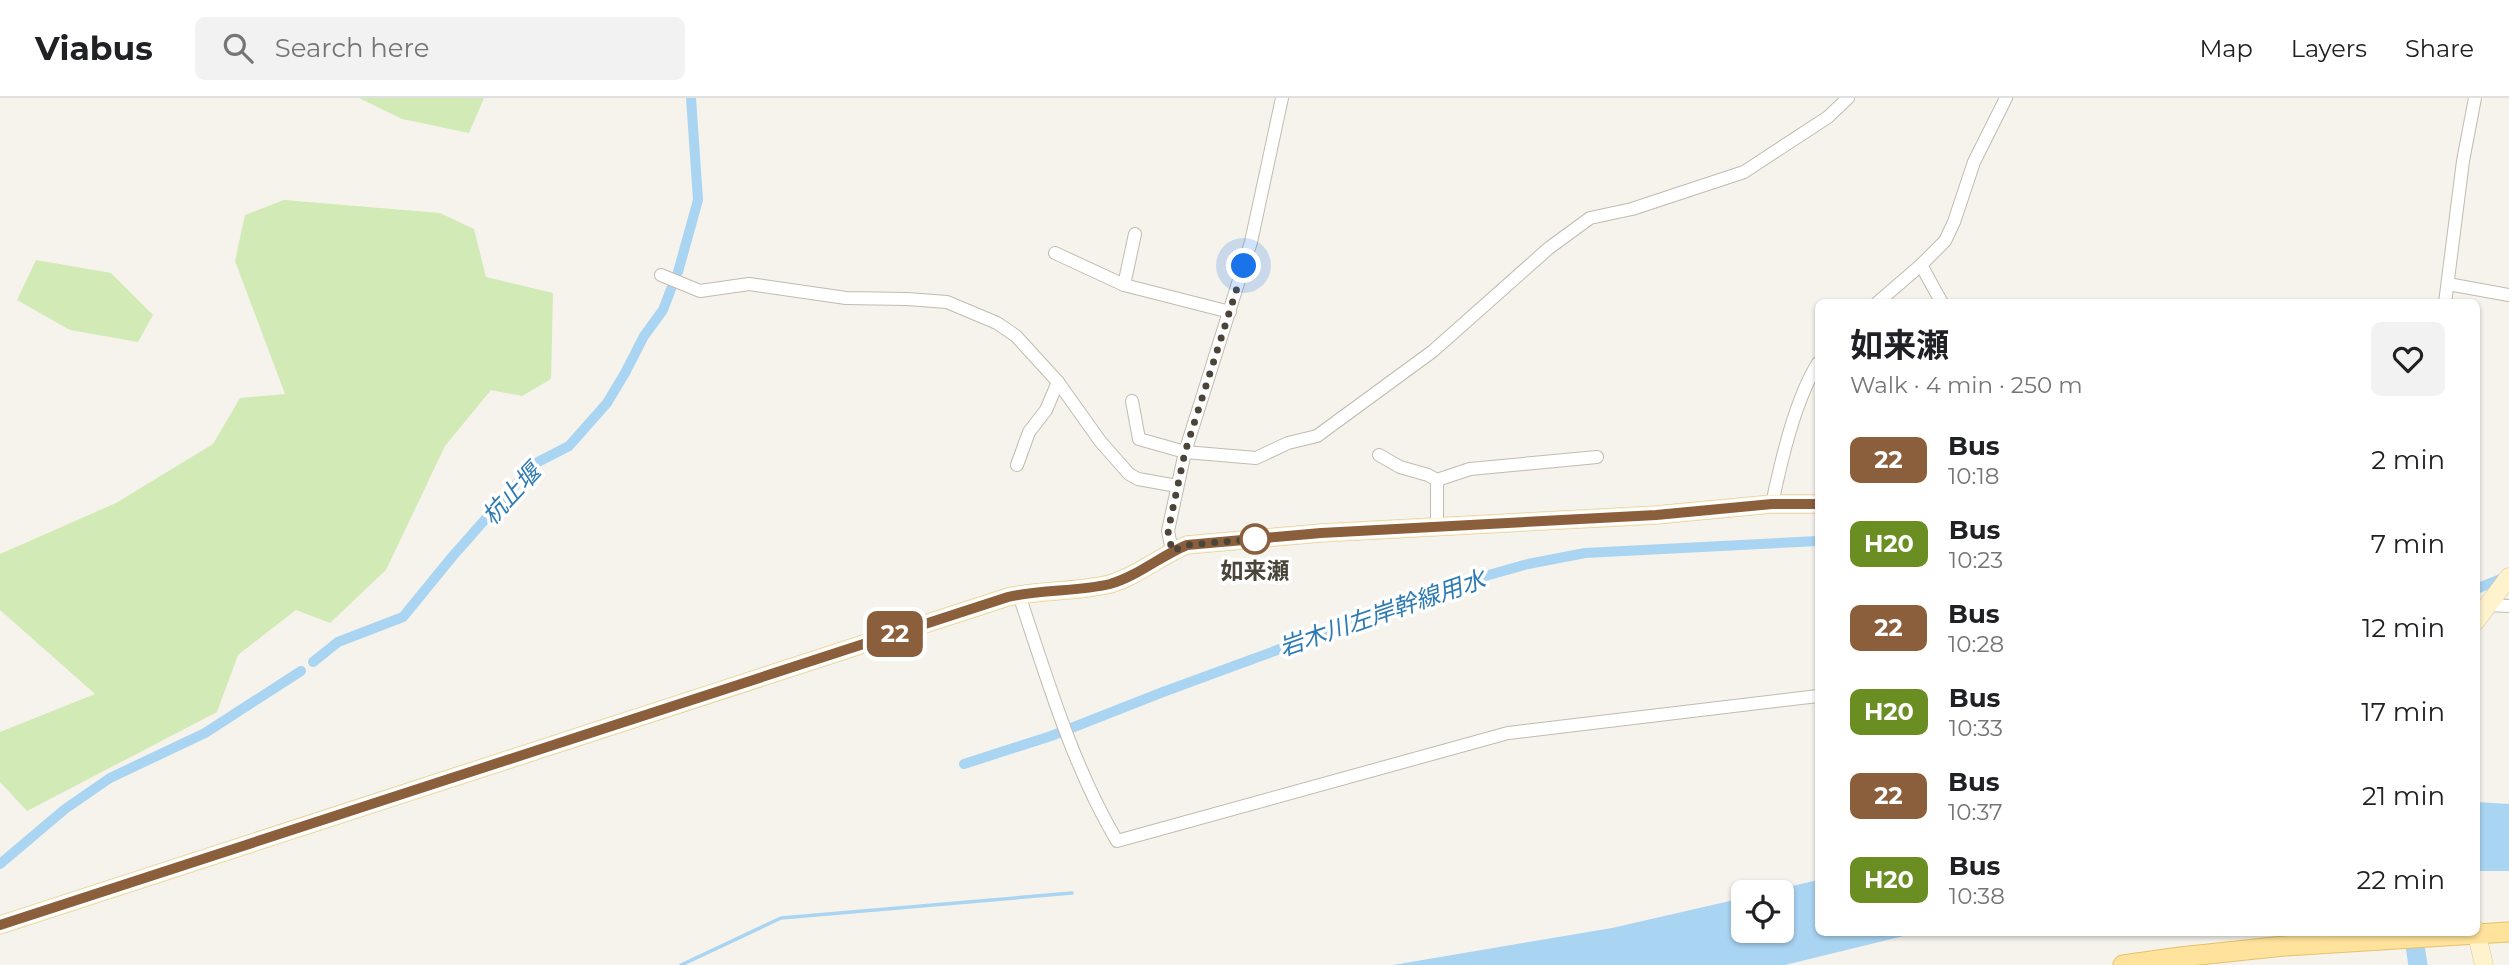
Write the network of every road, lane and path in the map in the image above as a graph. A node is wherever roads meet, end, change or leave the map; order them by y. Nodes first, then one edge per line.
1 (1282, 98) edge
2 (1848, 98) edge
3 (2006, 98) edge
4 (2475, 98) edge
5 (1135, 234) dead end
6 (1055, 253) dead end
7 (1921, 265) junction
8 (661, 275) dead end
9 (2448, 284) junction
10 (1124, 285) junction
11 (2509, 295) edge
12 (1882, 299) edge
13 (1940, 299) edge
14 (2446, 299) edge
15 (1230, 312) junction
16 (1815, 369) edge
17 (1058, 382) junction
18 (1132, 401) dead end
19 (1185, 452) junction
20 (1379, 455) dead end
21 (1597, 457) dead end
22 (1017, 465) dead end
23 (1437, 480) junction
24 (1177, 486) junction
25 (1772, 504) junction
26 (1815, 504) edge
27 (1437, 526) junction
28 (1172, 551) junction
29 (2505, 582) edge
30 (1019, 595) junction
31 (2509, 606) edge
32 (2480, 615) edge
33 (1815, 696) edge
34 (0, 925) edge
35 (2480, 932) edge
36 (2509, 932) edge
37 (2421, 936) edge
38 (2478, 936) edge
39 (2123, 965) edge
40 (2484, 965) edge

1 - 15 street
2 - 19 street
3 - 7 street
4 - 9 street
5 - 10 street
6 - 10 street
7 - 12 street
7 - 13 street
8 - 17 street
9 - 11 street
9 - 14 street
10 - 15 street
15 - 19 street
16 - 25 street
17 - 22 street
17 - 24 street
18 - 19 street
19 - 24 street
20 - 23 street
21 - 23 street
23 - 27 street
24 - 28 street
25 - 26 street
25 - 27 street
27 - 28 street
28 - 30 street
29 - 32 street
30 - 33 street
30 - 34 street
31 - 32 street
35 - 36 main road
37 - 39 main road
38 - 40 street

